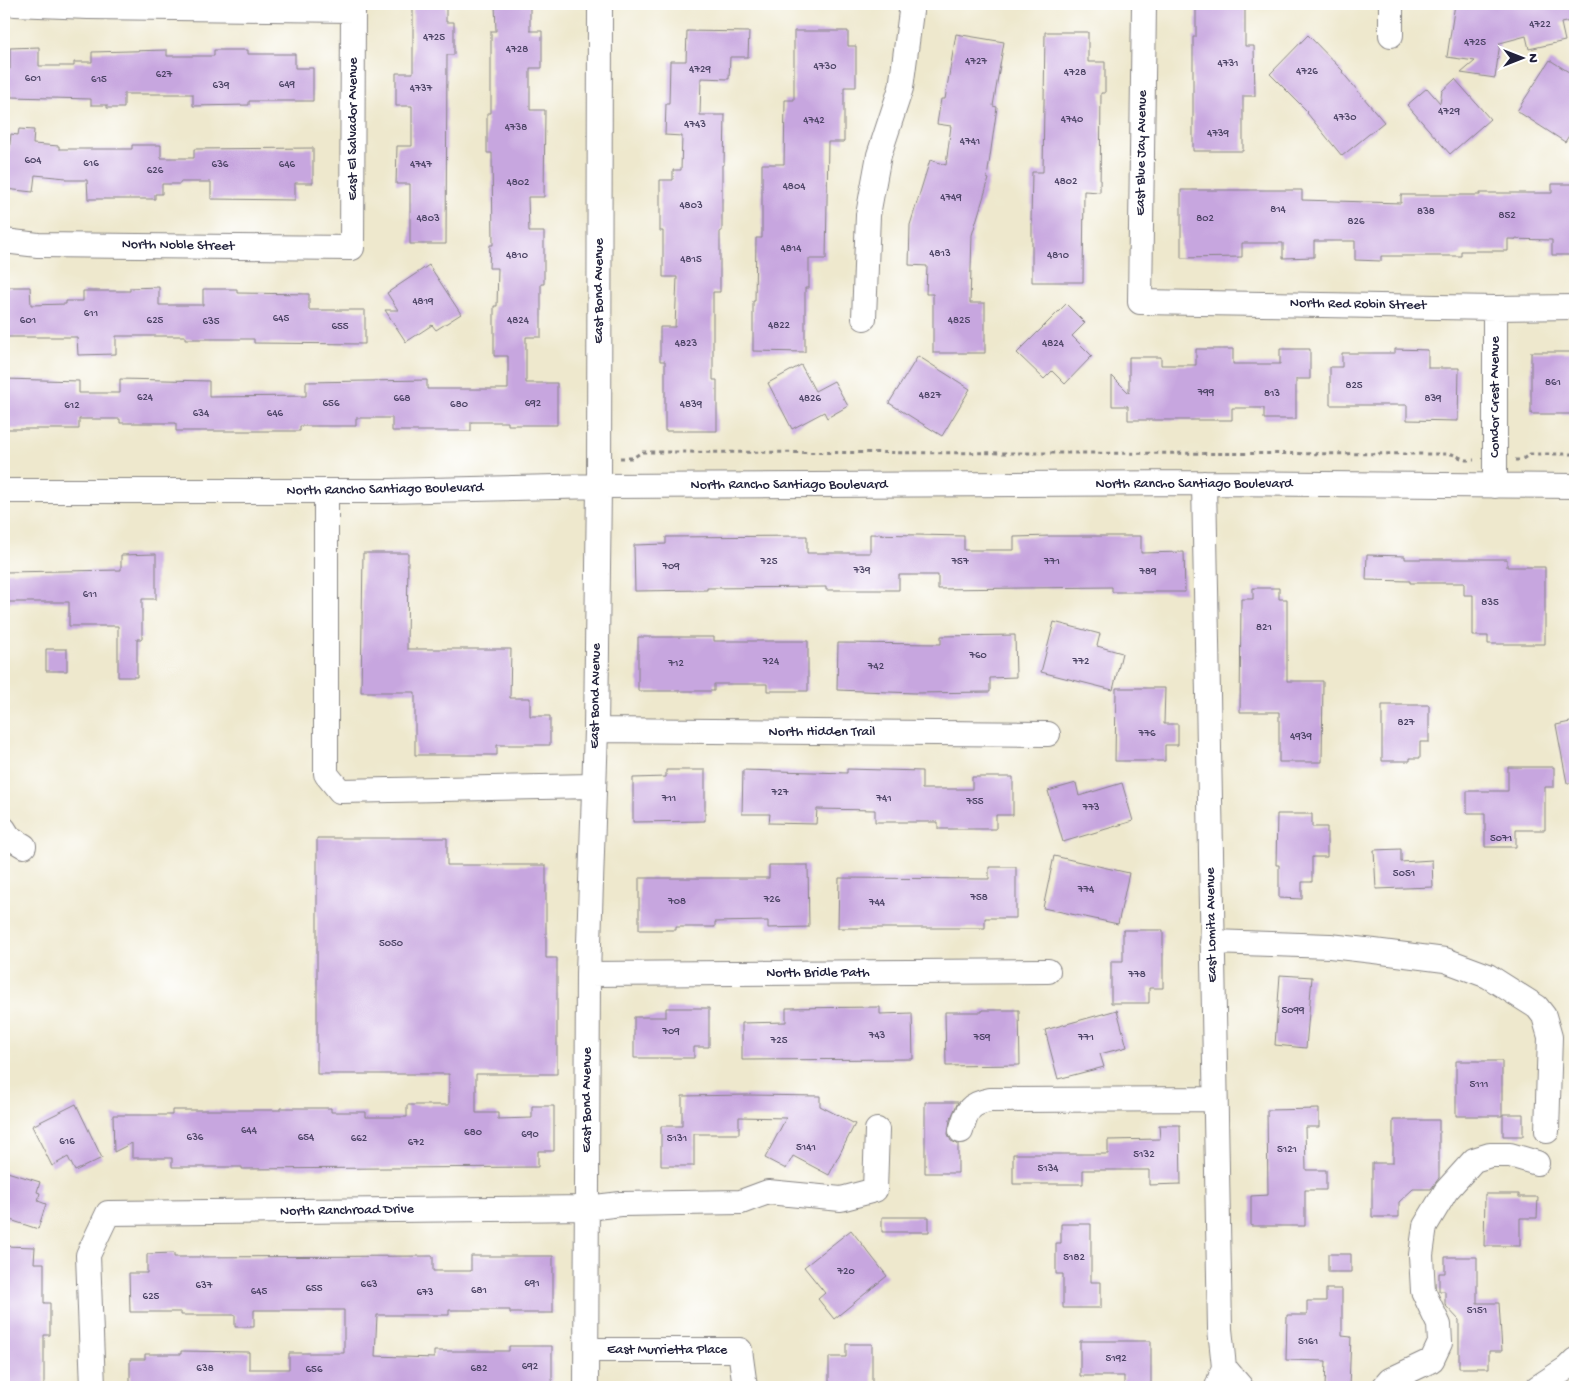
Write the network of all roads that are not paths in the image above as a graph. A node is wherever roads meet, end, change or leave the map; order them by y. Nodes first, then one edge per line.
1 (15, 4) edge
2 (600, 4) edge
3 (912, 4) edge
4 (1144, 4) edge
5 (1391, 4) edge
6 (88, 5) edge
7 (1391, 35) dead end
8 (4, 241) edge
9 (352, 248) joint
10 (1140, 302) joint
11 (1575, 307) edge
12 (1495, 308) junction
13 (864, 318) dead end
14 (1204, 483) junction
15 (599, 486) junction
16 (1495, 486) junction
17 (1575, 486) edge
18 (4, 491) edge
19 (326, 491) junction
20 (596, 730) junction
21 (1048, 734) dead end
22 (594, 786) junction
23 (4, 829) edge
24 (24, 846) dead end
25 (1212, 942) junction
26 (1048, 971) dead end
27 (588, 974) junction
28 (1215, 1100) junction
29 (877, 1130) dead end
30 (961, 1131) dead end
31 (1547, 1131) dead end
32 (1537, 1163) dead end
33 (587, 1208) junction
34 (587, 1350) junction
35 (1575, 1360) edge
36 (1220, 1377) edge
37 (93, 1387) edge
38 (586, 1387) edge
39 (745, 1387) edge
40 (1240, 1387) edge
41 (1384, 1387) edge
42 (1538, 1387) edge

1 - 6 street
2 - 15 street, East Bond Avenue
3 - 13 street
4 - 10 street, East Blue Jay Avenue
5 - 7 street
6 - 9 street, East El Salvador Avenue
8 - 9 street, North Noble Street
10 - 12 street, North Red Robin Street
11 - 12 street, North Red Robin Street
12 - 16 street, Condor Crest Avenue
14 - 15 street, North Rancho Santiago Boulevard
14 - 16 street, North Rancho Santiago Boulevard
14 - 25 street, East Lomita Avenue
15 - 19 street, North Rancho Santiago Boulevard
15 - 20 street, East Bond Avenue
16 - 17 street, North Rancho Santiago Boulevard
18 - 19 street, North Rancho Santiago Boulevard
19 - 22 street
20 - 21 street, North Hidden Trail
20 - 22 street, East Bond Avenue
22 - 27 street, East Bond Avenue
23 - 24 street
25 - 28 street, East Lomita Avenue
25 - 31 street
26 - 27 street, North Bridle Path
27 - 33 street, East Bond Avenue
28 - 30 street
28 - 36 street, East Lomita Avenue
29 - 33 street, North Ranchroad Drive
32 - 41 street
33 - 34 street, East Bond Avenue
33 - 37 street, North Ranchroad Drive
34 - 38 street, East Bond Avenue
34 - 39 street, East Murrietta Place
35 - 42 street
36 - 40 street

